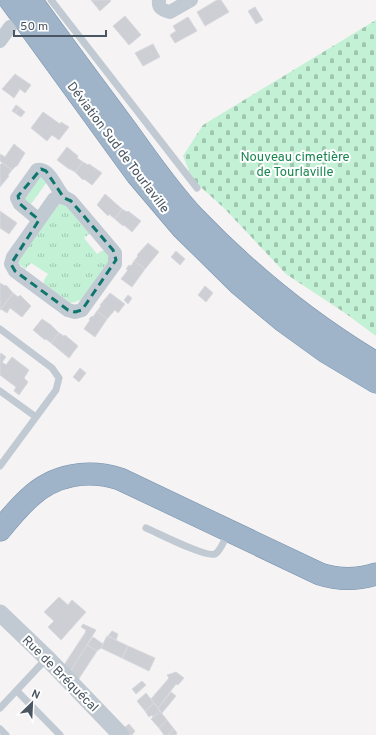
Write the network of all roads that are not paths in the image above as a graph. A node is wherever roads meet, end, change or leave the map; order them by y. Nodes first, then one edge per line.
1 (10, 0) edge
2 (31, 0) edge
3 (51, 0) edge
4 (159, 0) edge
5 (191, 0) edge
6 (10, 28) dead end
7 (0, 41) edge
8 (197, 188) dead end
9 (64, 198) junction
10 (39, 220) junction
11 (6, 262) edge
12 (278, 296) junction
13 (0, 329) edge
14 (376, 351) edge
15 (326, 352) junction
16 (376, 363) edge
17 (376, 382) edge
18 (0, 391) edge
19 (376, 394) edge
20 (36, 417) junction
21 (0, 466) edge
22 (146, 528) dead end
23 (0, 530) edge
24 (228, 531) junction
25 (376, 574) edge
26 (0, 613) edge
27 (47, 658) junction
28 (17, 691) junction
29 (0, 708) edge
30 (0, 729) edge
31 (6, 735) edge
32 (60, 735) edge
33 (121, 735) edge

1 - 15 highway, Déviation Sud de Tourlaville
2 - 12 highway, Déviation Sud de Tourlaville
3 - 8 lane
4 - 5 street
6 - 7 street
9 - 10 street
9 - 10 street
9 - 11 street
10 - 11 street
12 - 14 highway
12 - 16 highway, Déviation Sud de Tourlaville
13 - 20 lane
15 - 17 highway, Déviation Sud de Tourlaville
15 - 19 highway
18 - 20 lane
20 - 21 lane
22 - 24 lane
23 - 24 highway
24 - 25 highway
26 - 27 street, Rue de Bréquécal
27 - 28 lane
27 - 33 street, Rue de Bréquécal
28 - 29 lane
28 - 32 lane
30 - 31 lane

